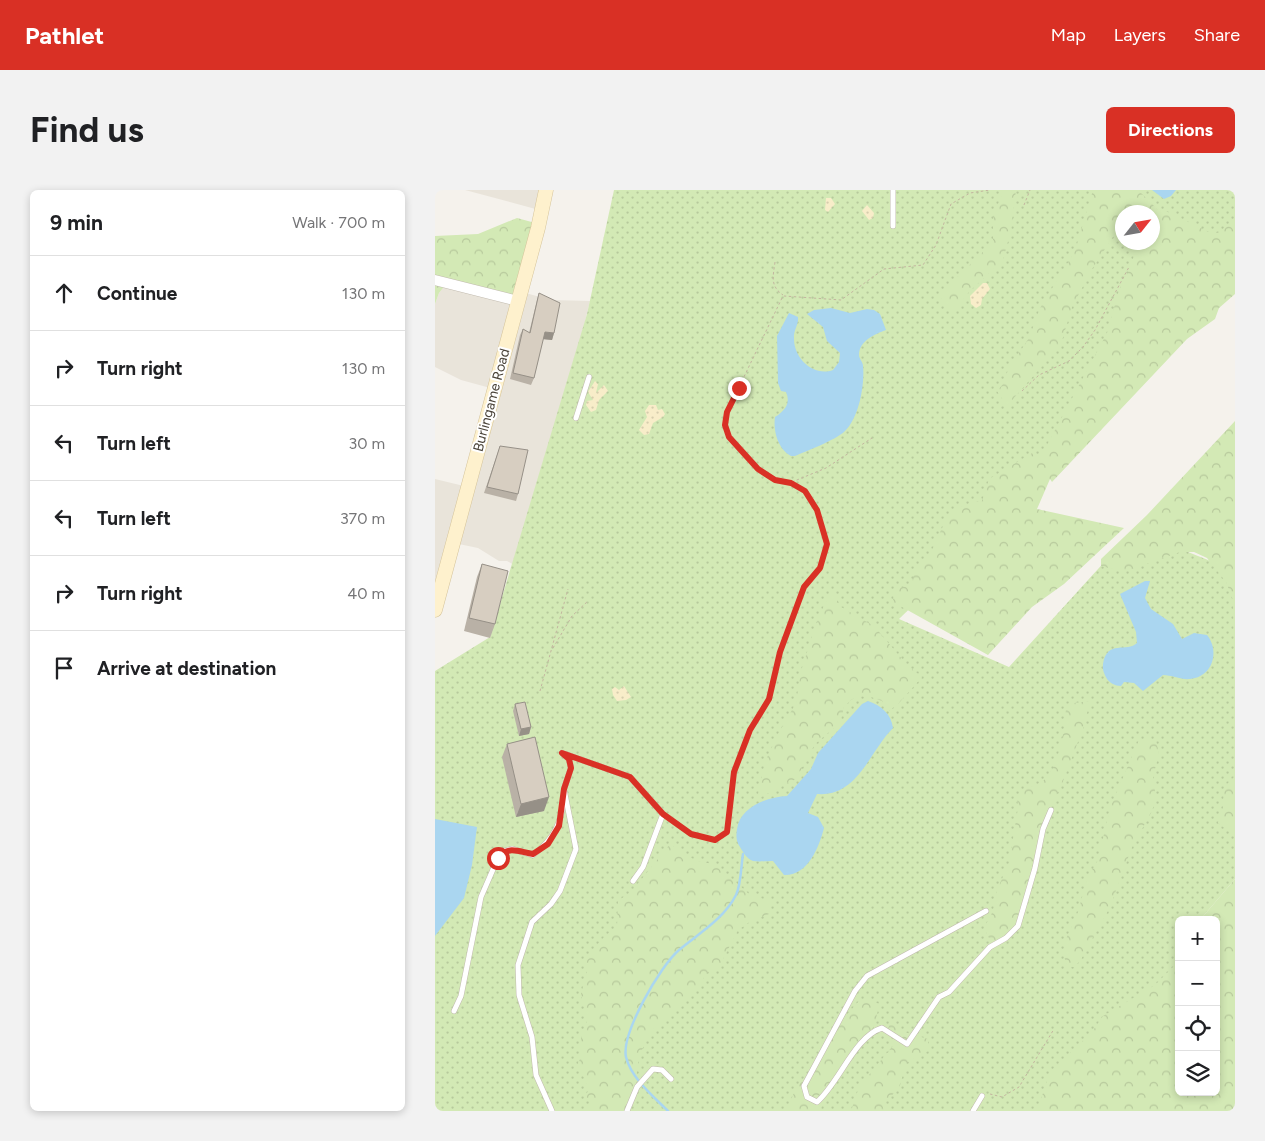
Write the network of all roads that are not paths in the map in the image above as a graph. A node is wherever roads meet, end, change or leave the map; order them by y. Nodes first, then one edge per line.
1 (546, 190) edge
2 (893, 190) edge
3 (893, 226) dead end
4 (435, 280) edge
5 (518, 301) junction
6 (589, 377) dead end
7 (576, 418) dead end
8 (435, 610) edge
9 (564, 789) junction
10 (1051, 810) dead end
11 (633, 881) dead end
12 (986, 911) dead end
13 (454, 1011) dead end
14 (671, 1079) dead end
15 (982, 1096) road end
16 (552, 1111) edge
17 (627, 1111) edge
18 (973, 1111) edge

1 - 5 street, Burlingame Road
2 - 3 lane
4 - 5 street
5 - 8 street, Burlingame Road
6 - 7 lane
9 - 11 lane
9 - 13 lane
9 - 16 lane
10 - 12 lane
14 - 17 lane
15 - 18 lane

